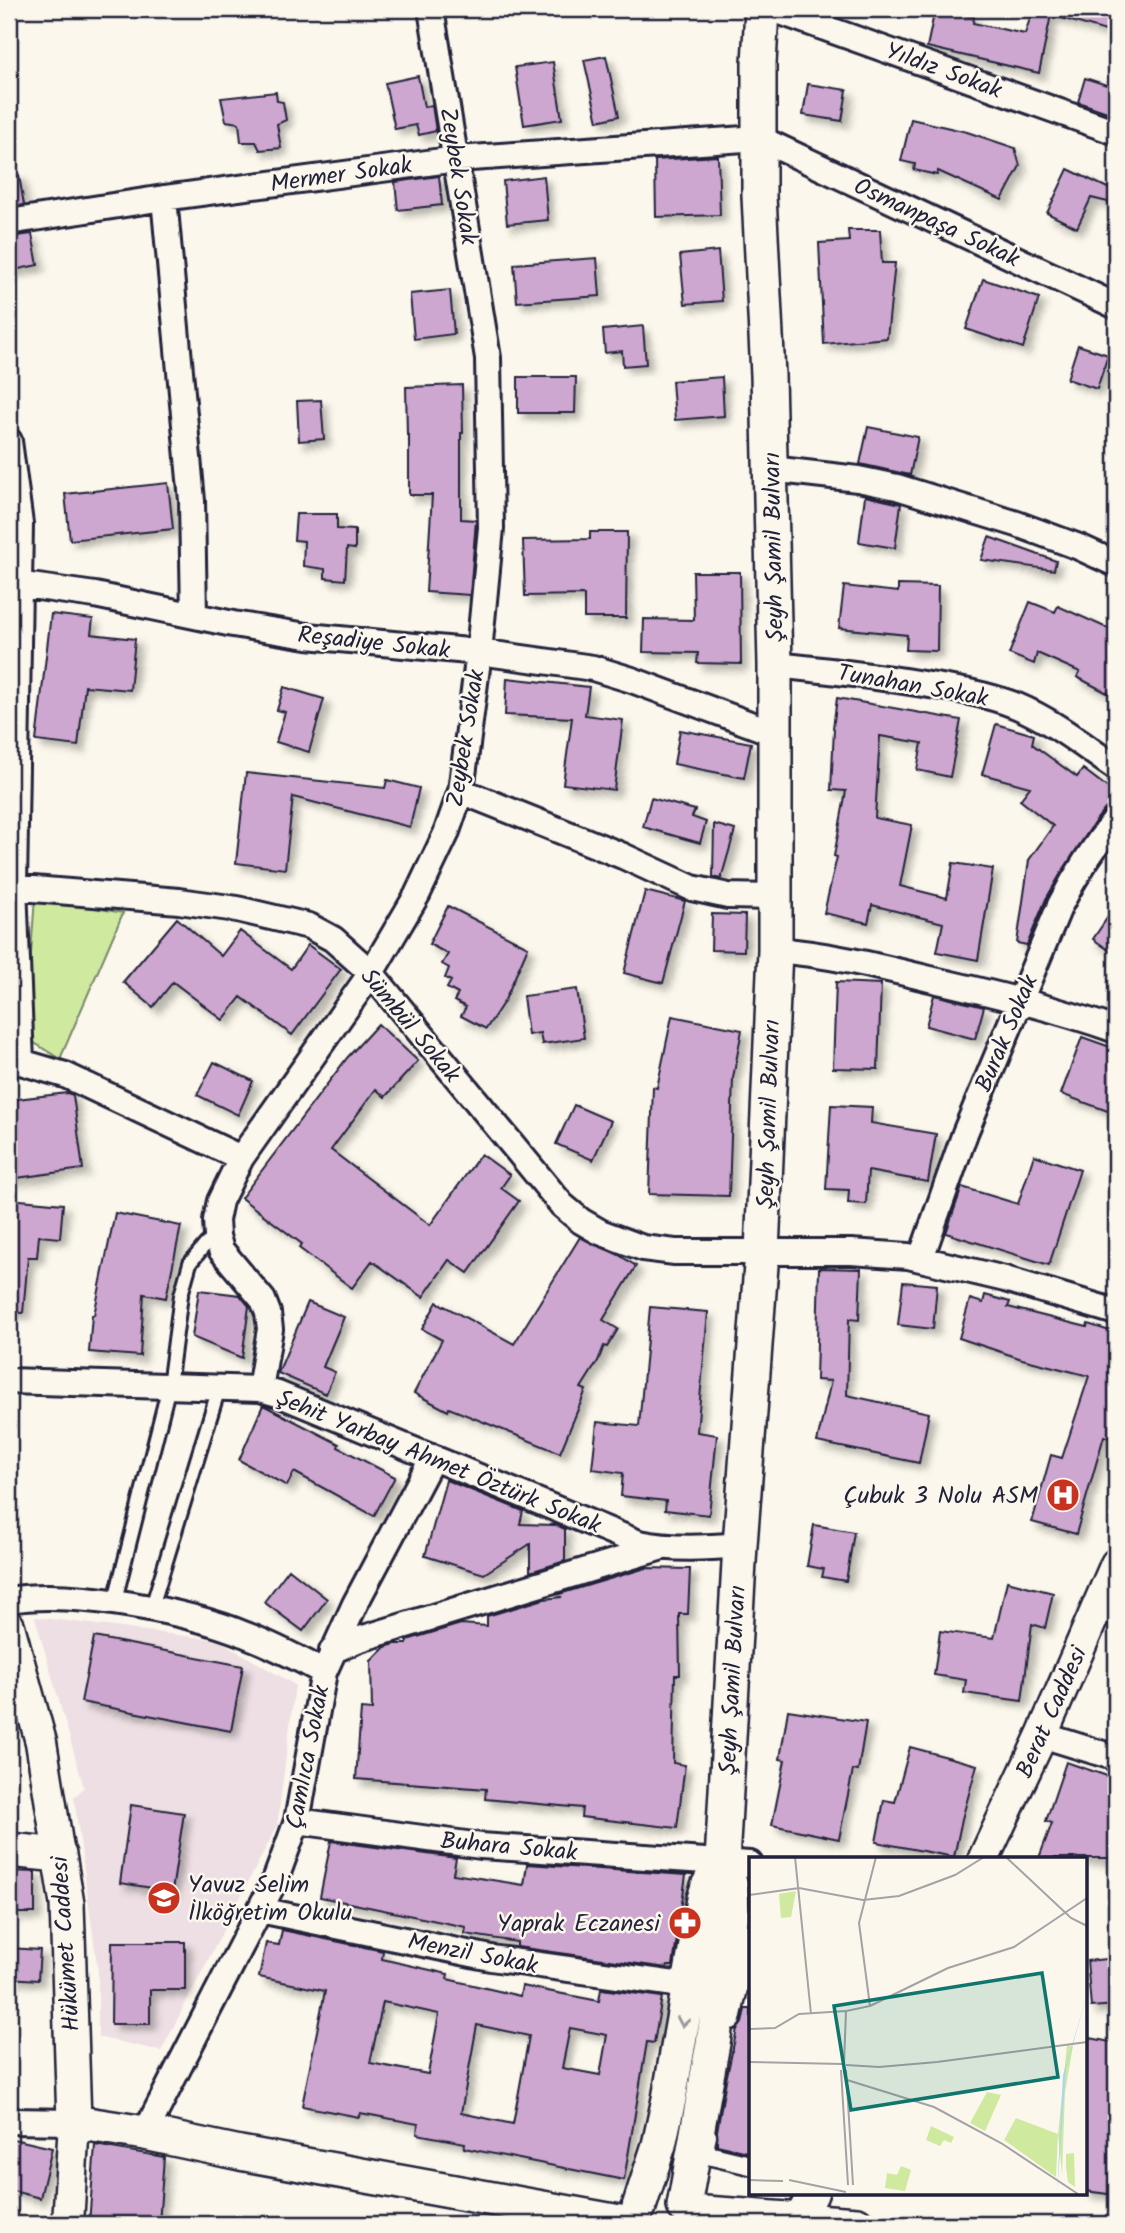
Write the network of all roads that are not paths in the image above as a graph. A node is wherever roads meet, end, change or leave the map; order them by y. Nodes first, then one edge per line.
1 (431, 9) edge
2 (762, 9) edge
3 (772, 9) edge
4 (1116, 132) edge
5 (759, 138) junction
6 (457, 159) junction
7 (164, 198) junction
8 (9, 222) edge
9 (1116, 306) edge
10 (9, 441) edge
11 (771, 469) junction
12 (1116, 564) edge
13 (14, 584) edge
14 (194, 615) junction
15 (479, 652) junction
16 (775, 665) junction
17 (774, 733) junction
18 (1116, 768) edge
19 (461, 791) junction
20 (1116, 819) edge
21 (11, 886) edge
22 (775, 897) junction
23 (775, 950) junction
24 (371, 973) junction
25 (1020, 1000) junction
26 (1116, 1030) edge
27 (15, 1062) edge
28 (241, 1158) junction
29 (217, 1236) junction
30 (762, 1252) junction
31 (921, 1258) junction
32 (1116, 1312) edge
33 (9, 1381) edge
34 (169, 1386) junction
35 (219, 1388) junction
36 (260, 1389) junction
37 (433, 1457) junction
38 (740, 1545) junction
39 (661, 1548) junction
40 (1116, 1564) edge
41 (9, 1600) edge
42 (114, 1604) junction
43 (151, 1610) junction
44 (9, 1626) edge
45 (328, 1662) junction
46 (1042, 1735) junction
47 (1116, 1758) edge
48 (297, 1821) junction
49 (9, 1850) edge
50 (59, 1855) junction
51 (984, 1857) edge
52 (736, 1863) edge
53 (260, 1910) junction
54 (749, 1943) edge
55 (689, 1986) junction
56 (9, 2121) edge
57 (74, 2122) junction
58 (145, 2133) junction
59 (749, 2165) edge
60 (806, 2206) edge
61 (692, 2214) edge
62 (630, 2218) edge
63 (68, 2224) edge
64 (857, 2224) edge

1 - 6 street, Zeybek Sokak
2 - 5 main road, Şeyh Şamil Bulvarı
3 - 4 street, Yıldız Sokak
5 - 6 street, Mermer Sokak
5 - 9 street, Osmanpaşa Sokak
5 - 11 main road, Şeyh Şamil Bulvarı
6 - 7 street, Mermer Sokak
6 - 15 street, Zeybek Sokak
7 - 8 street, Mermer Sokak
7 - 14 street
10 - 13 street
11 - 12 street
11 - 16 main road, Şeyh Şamil Bulvarı
13 - 14 street, Reşadiye Sokak
13 - 21 street
14 - 15 street, Reşadiye Sokak
15 - 17 street, Reşadiye Sokak
15 - 19 street, Zeybek Sokak
16 - 17 main road, Şeyh Şamil Bulvarı
16 - 18 street, Tunahan Sokak
17 - 22 main road, Şeyh Şamil Bulvarı
19 - 22 street
19 - 24 street, Zeybek Sokak
20 - 25 street, Burak Sokak
21 - 24 street, Sümbül Sokak
21 - 27 street
22 - 23 main road, Şeyh Şamil Bulvarı
23 - 25 street
23 - 30 main road, Şeyh Şamil Bulvarı
24 - 28 street, Zeybek Sokak
24 - 30 street, Sümbül Sokak
25 - 26 street
25 - 31 street, Burak Sokak
27 - 28 street
28 - 29 street, Zeybek Sokak
29 - 34 lane
29 - 36 street
30 - 31 street, Sümbül Sokak
30 - 38 main road, Şeyh Şamil Bulvarı
31 - 32 street, Sümbül Sokak
33 - 34 street, Şehit Yarbay Ahmet Öztürk Sokak
34 - 35 street, Şehit Yarbay Ahmet Öztürk Sokak
34 - 42 lane
35 - 36 street, Şehit Yarbay Ahmet Öztürk Sokak
35 - 43 lane
36 - 37 street, Şehit Yarbay Ahmet Öztürk Sokak
37 - 39 street, Şehit Yarbay Ahmet Öztürk Sokak
37 - 45 street, Çamlıca Sokak
38 - 39 street, Şehit Yarbay Ahmet Öztürk Sokak
38 - 52 main road, Şeyh Şamil Bulvarı
39 - 45 street
40 - 46 street, Berat Caddesi
41 - 42 street
42 - 43 street
43 - 45 street
44 - 50 street, Hükümet Caddesi
45 - 48 street, Çamlıca Sokak
46 - 47 street
46 - 51 street, Berat Caddesi
48 - 52 street, Buhara Sokak
48 - 53 street, Çamlıca Sokak
49 - 50 main road
50 - 57 main road, Hükümet Caddesi
52 - 55 main road, Şeyh Şamil Bulvarı
52 - 61 main road
53 - 55 street, Menzil Sokak
53 - 58 street, Çamlıca Sokak
54 - 59 street
55 -> 62 main road, Şeyh Şamil Bulvarı
56 - 57 street
57 - 58 main road
57 - 63 street, Hükümet Caddesi
58 - 62 main road
60 - 61 main road
60 - 64 main road
61 - 62 main road

